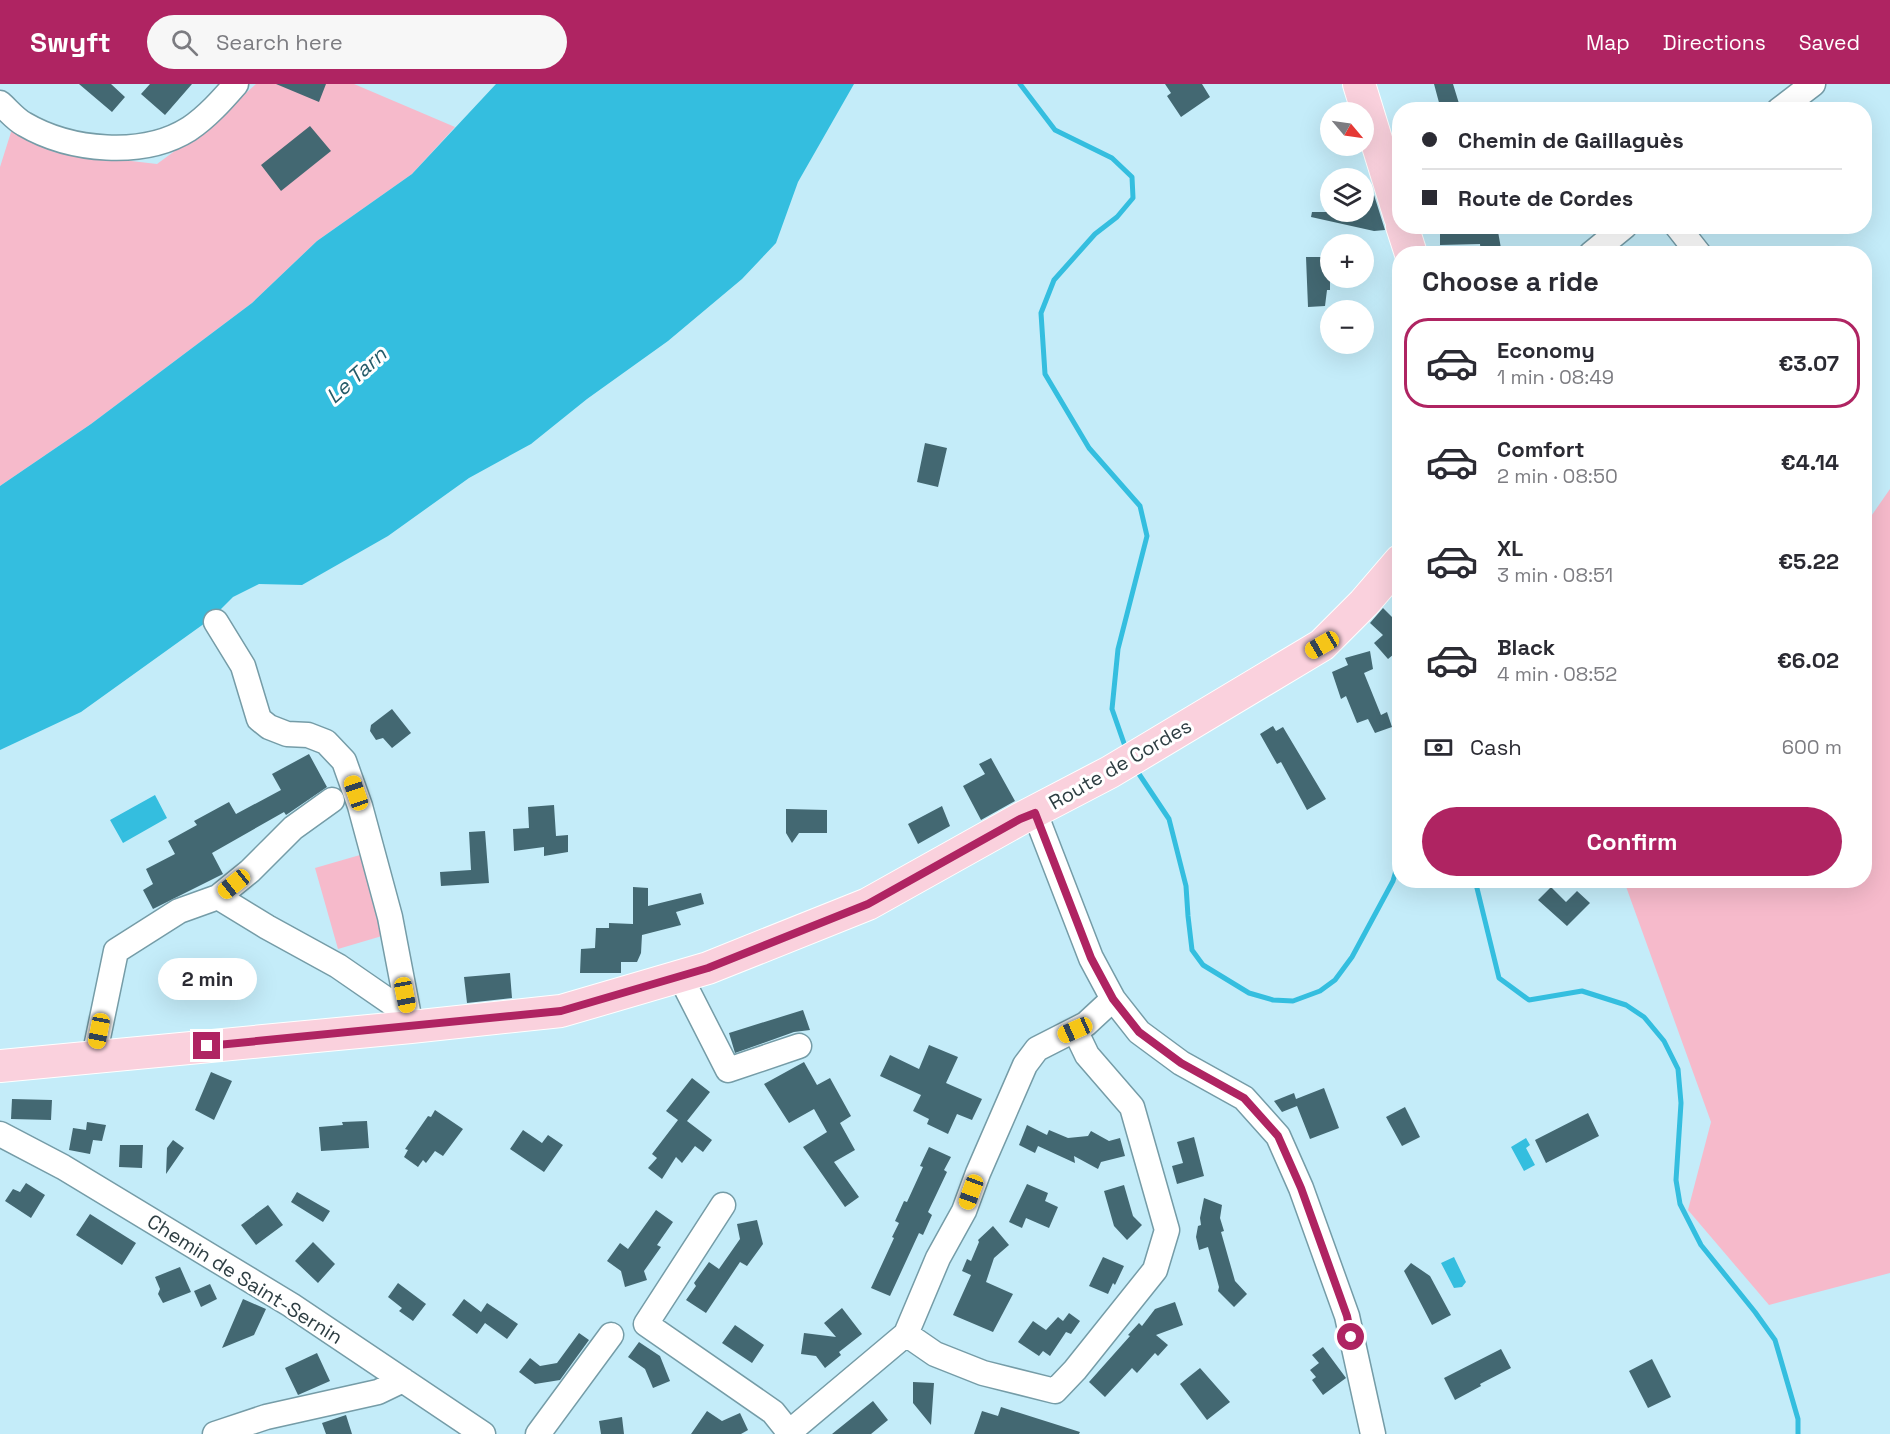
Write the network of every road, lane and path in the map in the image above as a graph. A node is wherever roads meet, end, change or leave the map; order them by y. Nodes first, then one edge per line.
1 (236, 84) edge
2 (1359, 84) edge
3 (1813, 84) edge
4 (1789, 102) edge
5 (0, 103) edge
6 (1392, 191) edge
7 (1616, 234) edge
8 (1683, 234) edge
9 (1601, 246) edge
10 (1693, 246) edge
11 (1392, 570) edge
12 (216, 622) dead end
13 (332, 800) dead end
14 (1035, 813) junction
15 (218, 897) junction
16 (680, 976) junction
17 (1113, 999) junction
18 (410, 1021) junction
19 (1075, 1030) junction
20 (799, 1046) dead end
21 (94, 1057) junction
22 (0, 1066) edge
23 (0, 1134) edge
24 (723, 1205) dead end
25 (906, 1334) junction
26 (611, 1335) dead end
27 (403, 1380) junction
28 (788, 1433) edge
29 (215, 1434) edge
30 (483, 1434) edge
31 (538, 1434) edge
32 (1373, 1434) edge

1 - 5 street
2 - 6 main road
3 - 4 street
7 - 9 street
8 - 10 street
11 - 14 main road, Route de Cordes
12 - 18 street
13 - 15 street
14 - 16 main road, Route de Cordes
14 - 17 street
15 - 18 street
15 - 21 street
16 - 18 main road, Route de Cordes
16 - 20 street
17 - 19 street
17 - 32 street
18 - 21 main road, Route de Cordes
19 - 25 street
19 - 25 street
21 - 22 main road, Route de Cordes
23 - 27 street, Chemin de Saint-Sernin
24 - 28 street
25 - 28 street
26 - 31 street
27 - 29 street
27 - 30 street, Chemin de Saint-Sernin

